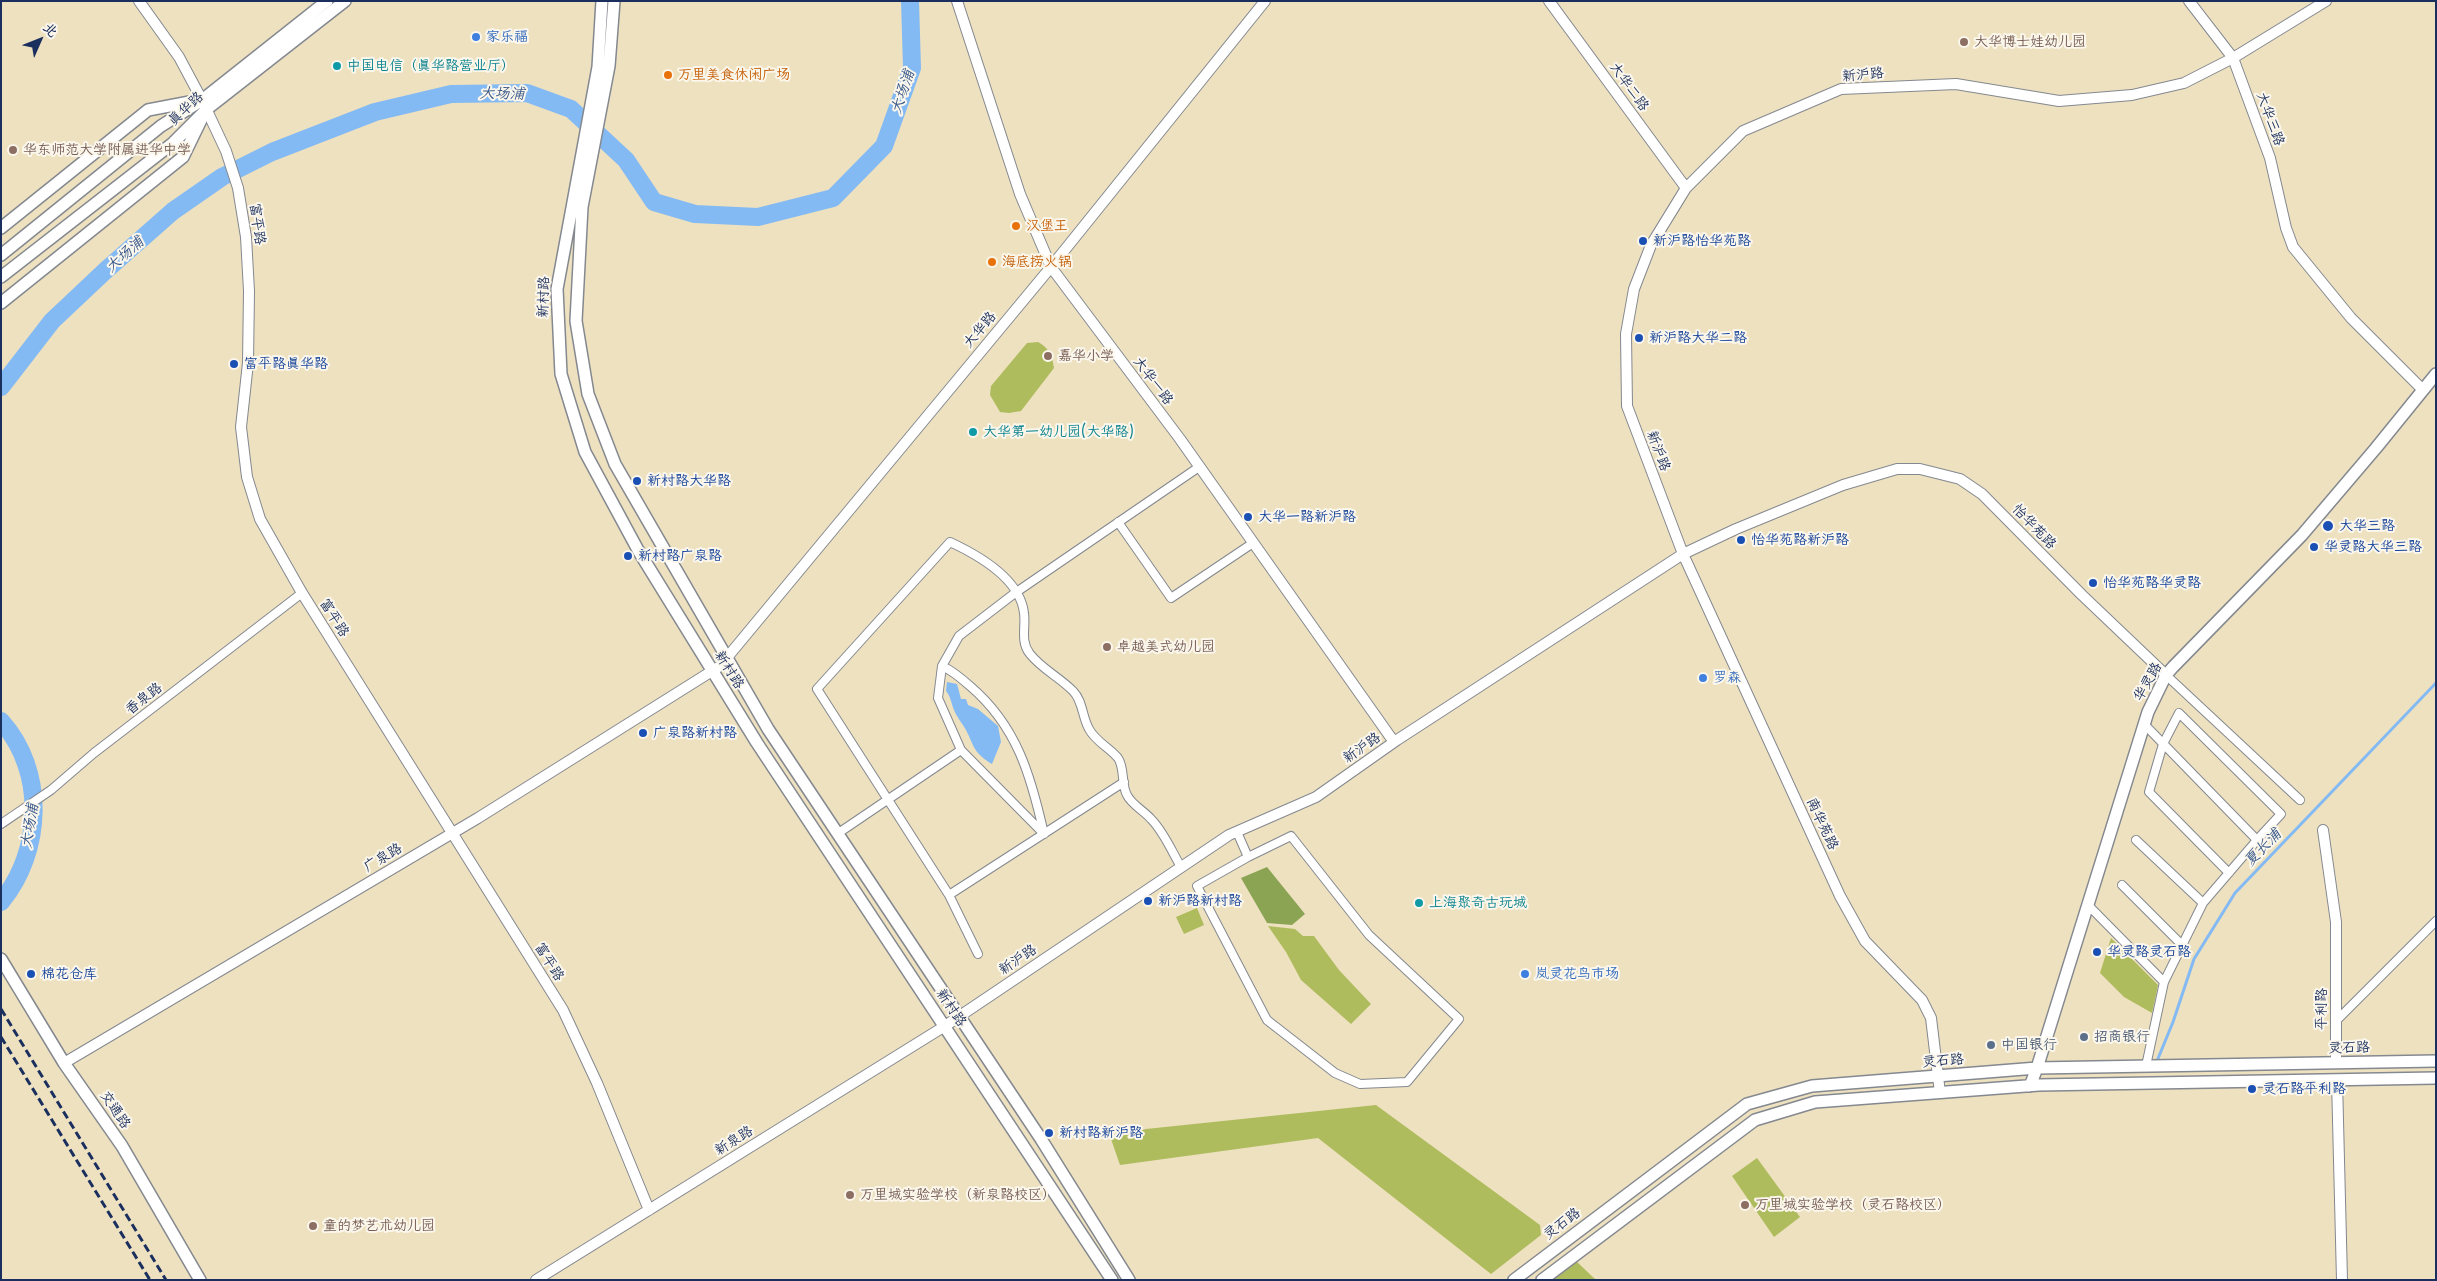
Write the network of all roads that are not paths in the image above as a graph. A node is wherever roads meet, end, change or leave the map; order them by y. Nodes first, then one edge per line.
1 (139, 1) edge
2 (327, 1) edge
3 (345, 1) edge
4 (602, 1) edge
5 (614, 1) edge
6 (957, 1) edge
7 (1265, 1) edge
8 (1549, 1) edge
9 (2189, 1) edge
10 (2326, 1) edge
11 (2233, 58) junction
12 (598, 96) junction
13 (204, 104) junction
14 (584, 166) junction
15 (1686, 188) junction
16 (1, 228) edge
17 (1, 255) edge
18 (1051, 266) junction
19 (1, 277) edge
20 (1, 303) edge
21 (2436, 374) edge
22 (2423, 390) junction
23 (1199, 467) junction
24 (1118, 522) junction
25 (1252, 544) junction
26 (1683, 554) junction
27 (302, 593) junction
28 (1015, 593) junction
29 (728, 659) junction
30 (942, 666) junction
31 (713, 672) junction
32 (2166, 676) junction
33 (2144, 724) junction
34 (1394, 742) junction
35 (2163, 744) junction
36 (961, 750) junction
37 (1124, 782) junction
38 (888, 800) junction
39 (2300, 800) dead end
40 (1, 824) edge
41 (2323, 830) dead end
42 (453, 832) junction
43 (1237, 832) junction
44 (837, 834) junction
45 (1044, 834) junction
46 (2136, 840) dead end
47 (2257, 840) junction
48 (1248, 857) junction
49 (1181, 867) junction
50 (2229, 873) junction
51 (2122, 885) dead end
52 (949, 895) junction
53 (2203, 903) junction
54 (2088, 905) junction
55 (2436, 921) edge
56 (2182, 945) junction
57 (978, 954) dead end
58 (1, 959) edge
59 (2164, 982) junction
60 (958, 1017) junction
61 (2336, 1021) junction
62 (945, 1026) junction
63 (2436, 1061) edge
64 (64, 1062) junction
65 (2336, 1063) junction
66 (2146, 1066) junction
67 (2038, 1068) junction
68 (1936, 1076) junction
69 (2436, 1078) edge
70 (2336, 1080) junction
71 (2030, 1086) junction
72 (1940, 1093) junction
73 (649, 1210) junction
74 (200, 1280) edge
75 (536, 1280) edge
76 (1112, 1280) edge
77 (1129, 1280) edge
78 (1514, 1280) edge
79 (1542, 1280) edge
80 (2342, 1280) edge

1 - 13 street, 富平路
2 - 13 main road, 真华路
3 - 13 main road, 真华路
4 - 12 main road, 新村路
5 - 12 main road, 新村路
6 - 18 street, 大华一路
7 - 18 street, 大华路
8 - 15 street, 大华二路
9 - 11 street, 大华三路
10 - 11 street, 新沪路
11 - 15 street, 新沪路
11 - 22 street, 大华三路
12 - 14 main road, 新村路
13 - 16 main road
13 - 17 main road, 真华路
13 - 19 main road, 真华路
13 - 20 main road
13 - 27 street, 富平路
14 - 29 main road, 新村路
14 - 31 main road, 新村路
15 - 26 street, 新沪路
18 - 23 street, 大华一路
18 - 29 street, 大华路
21 - 22 main road, 华灵路
22 - 32 main road, 华灵路
23 - 24 street
23 - 25 street, 大华一路
24 - 25 street
24 - 28 street
25 - 34 street, 大华一路
26 - 32 street, 怡华苑路
26 - 34 street, 新沪路
26 - 68 street, 南华苑路
27 - 40 street, 香泉路
27 - 42 street, 富平路
28 - 30 street
28 - 37 street
28 - 38 street
29 - 31 street, 大华路
29 - 44 main road, 新村路
30 - 36 street
30 - 45 street
31 - 42 street, 广泉路
31 - 62 main road, 新村路
32 - 33 main road, 华灵路
32 - 39 street, 怡华苑路
33 - 35 street
33 - 54 main road, 华灵路
34 - 43 street, 新沪路
35 - 47 street
35 - 47 street
35 - 50 street
36 - 38 street
36 - 45 street
37 - 45 street
37 - 49 street
38 - 44 street
38 - 52 street
41 - 61 street, 平利路
42 - 64 street, 广泉路
42 - 73 street, 富平路
43 - 48 street
43 - 49 street, 新沪路
44 - 60 main road, 新村路
45 - 52 street
46 - 53 street
47 - 50 street
48 - 48 street
49 - 60 street, 新沪路
50 - 53 street
51 - 56 street
52 - 57 street
53 - 56 street
54 - 59 street
54 - 67 main road, 华灵路
55 - 61 street
56 - 59 street
58 - 64 main road, 交通路
59 - 66 street
60 - 62 street, 新沪路
60 - 77 main road, 新村路
61 - 65 street, 平利路
62 - 73 street, 新泉路
62 - 76 main road, 新村路
63 - 65 main road, 灵石路
64 - 74 main road, 交通路
65 - 66 main road, 灵石路
65 - 70 street, 平利路
66 - 67 main road, 灵石路
67 - 68 main road, 灵石路
67 - 71 main road, 华灵路
68 - 72 street, 南华苑路
68 - 78 main road, 灵石路
69 - 70 main road
70 - 71 main road
70 - 80 street, 平利路
71 - 72 main road
72 - 79 main road
73 - 75 street, 新泉路

